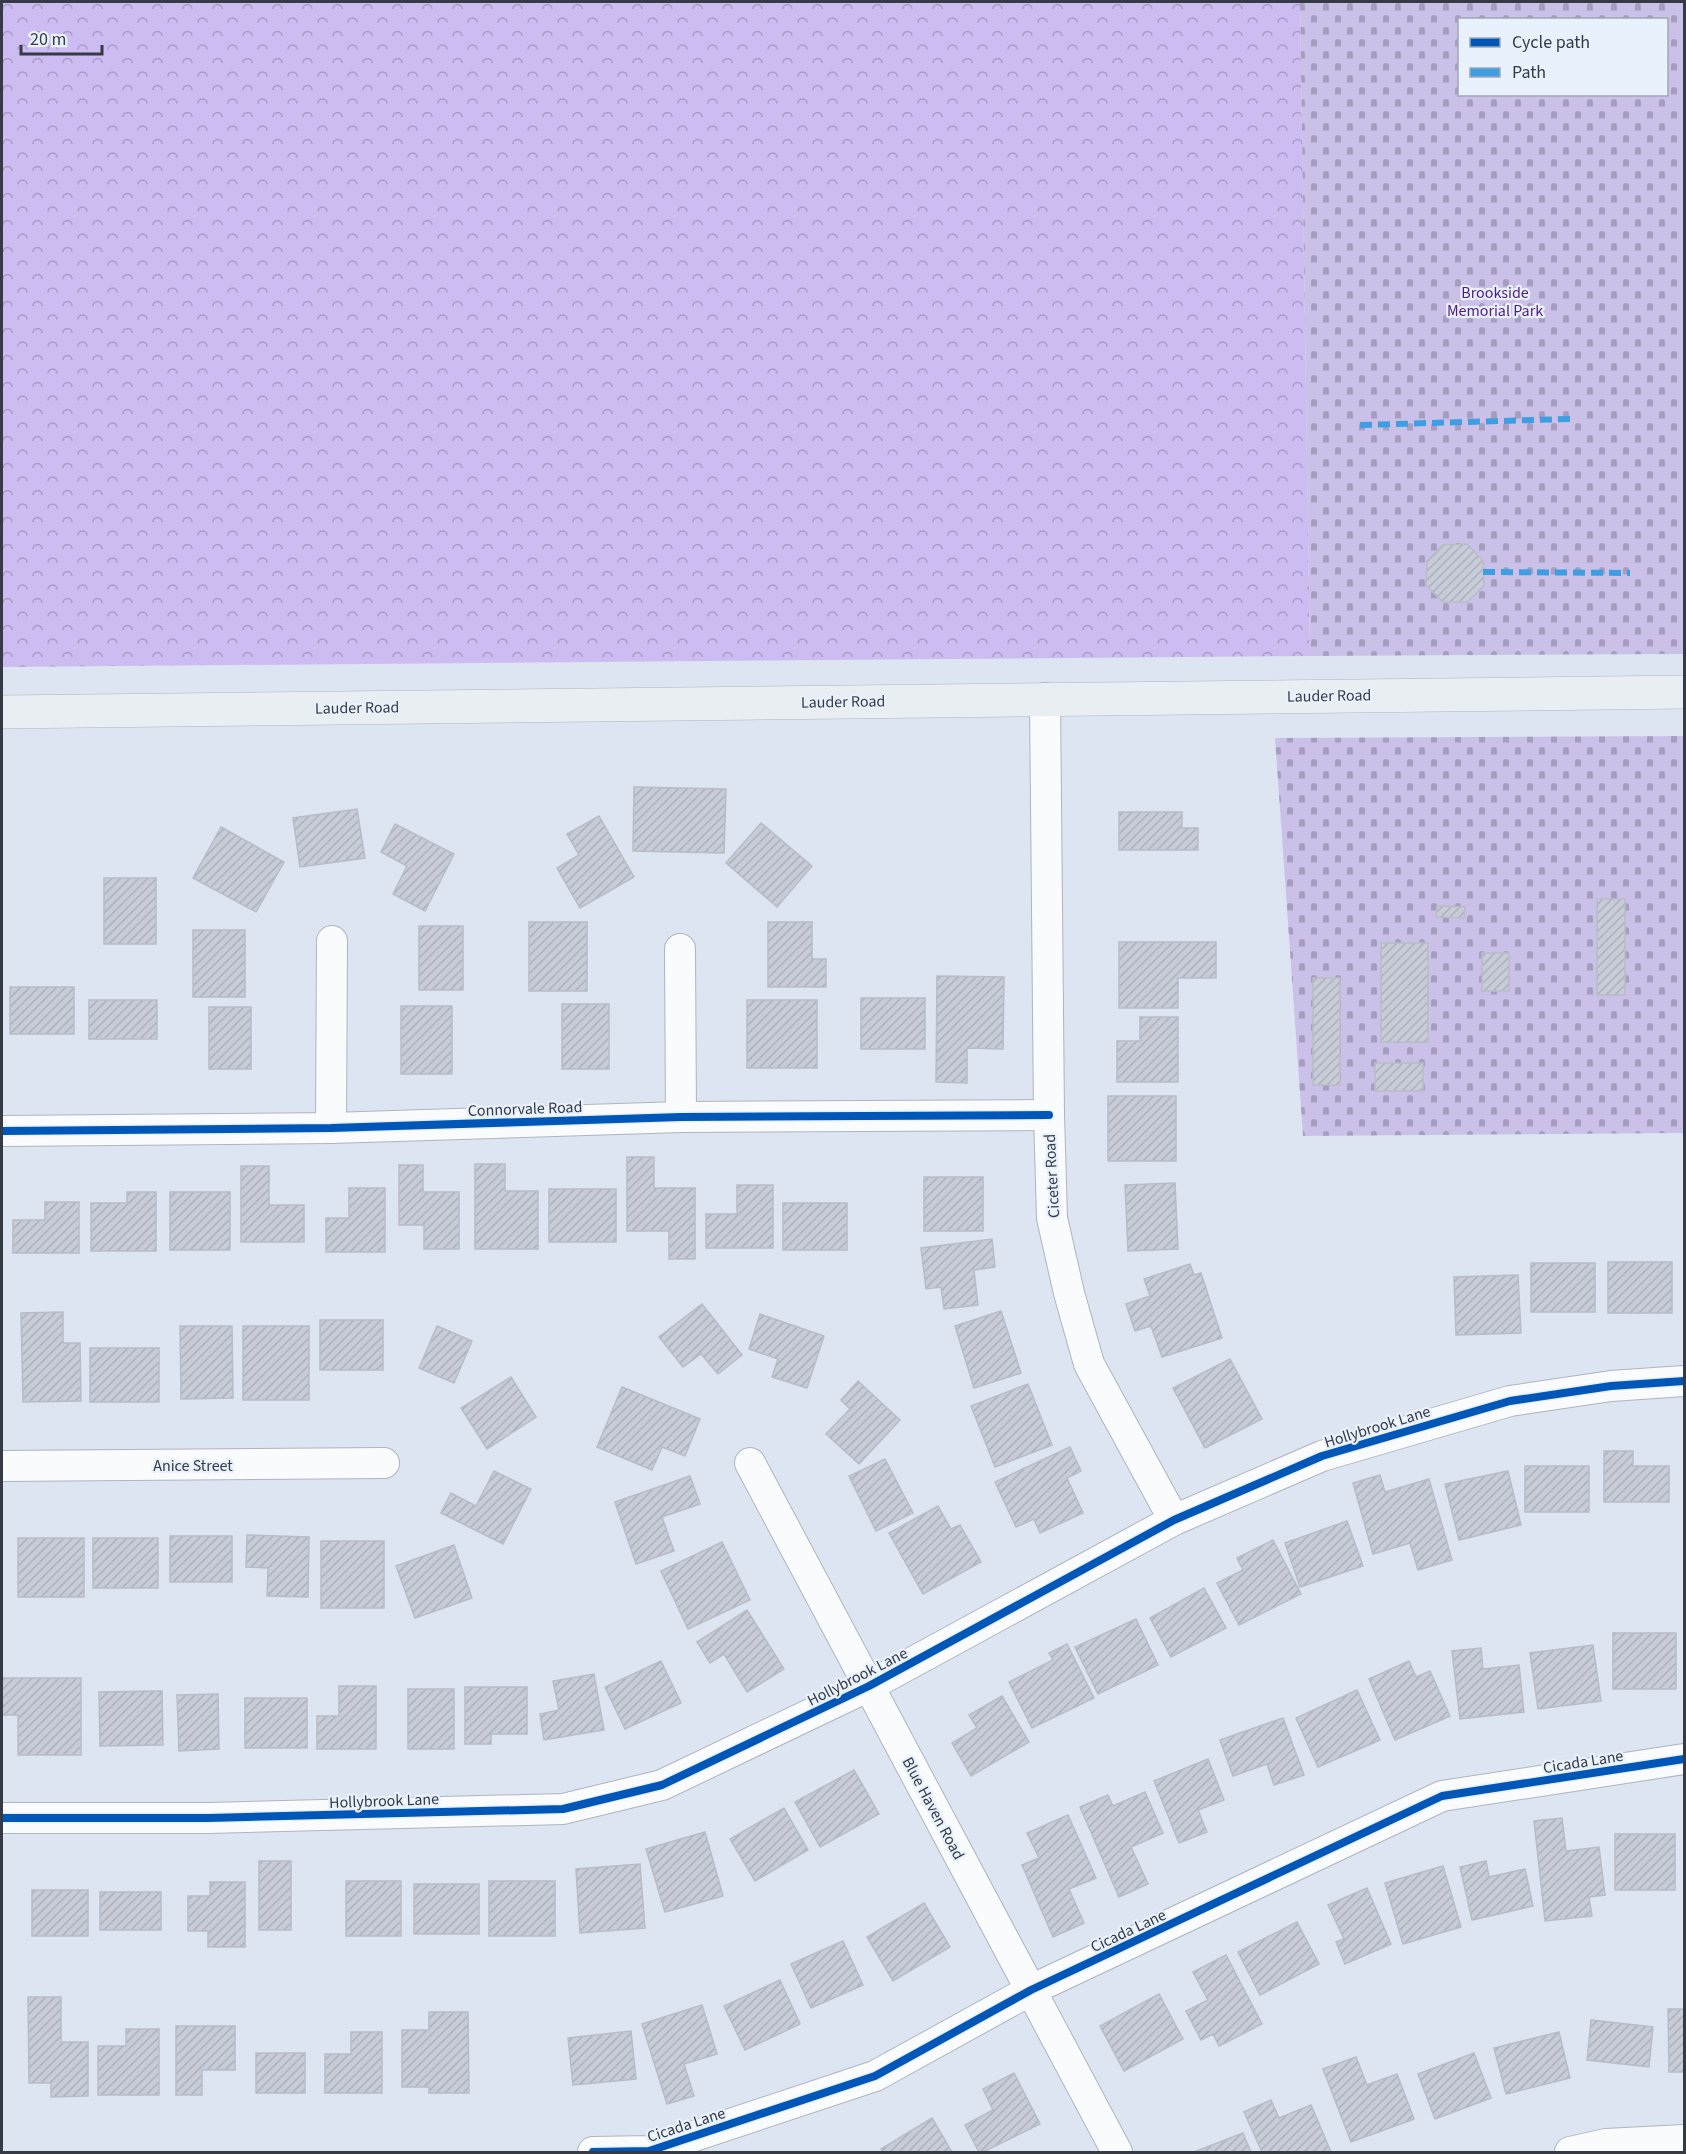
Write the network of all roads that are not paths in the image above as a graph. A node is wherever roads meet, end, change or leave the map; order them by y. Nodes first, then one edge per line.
1 (1684, 692) edge
2 (1045, 698) junction
3 (2, 712) edge
4 (332, 941) dead end
5 (680, 949) dead end
6 (1049, 1114) junction
7 (681, 1117) junction
8 (331, 1128) junction
9 (2, 1131) edge
10 (1684, 1381) edge
11 (384, 1463) dead end
12 (750, 1463) dead end
13 (2, 1466) edge
14 (1174, 1520) junction
15 (869, 1686) junction
16 (1684, 1759) edge
17 (2, 1818) edge
18 (1031, 1990) junction
19 (1684, 2140) edge
20 (593, 2152) edge
21 (1118, 2152) edge
22 (1570, 2152) edge

1 - 2 main road, Lauder Road
2 - 3 main road, Lauder Road
2 - 6 street, Ciceter Road
4 - 8 street
5 - 7 street
6 - 7 street, Connorvale Road
6 - 14 street, Ciceter Road
7 - 8 street, Connorvale Road
8 - 9 street, Connorvale Road
10 - 14 street, Hollybrook Lane
11 - 13 street, Anice Street
12 - 15 street, Blue Haven Road
14 - 15 street, Hollybrook Lane
15 - 17 street, Hollybrook Lane
15 - 18 street, Blue Haven Road
16 - 18 street, Cicada Lane
18 - 20 street, Cicada Lane
18 - 21 street, Blue Haven Road
19 - 22 street

